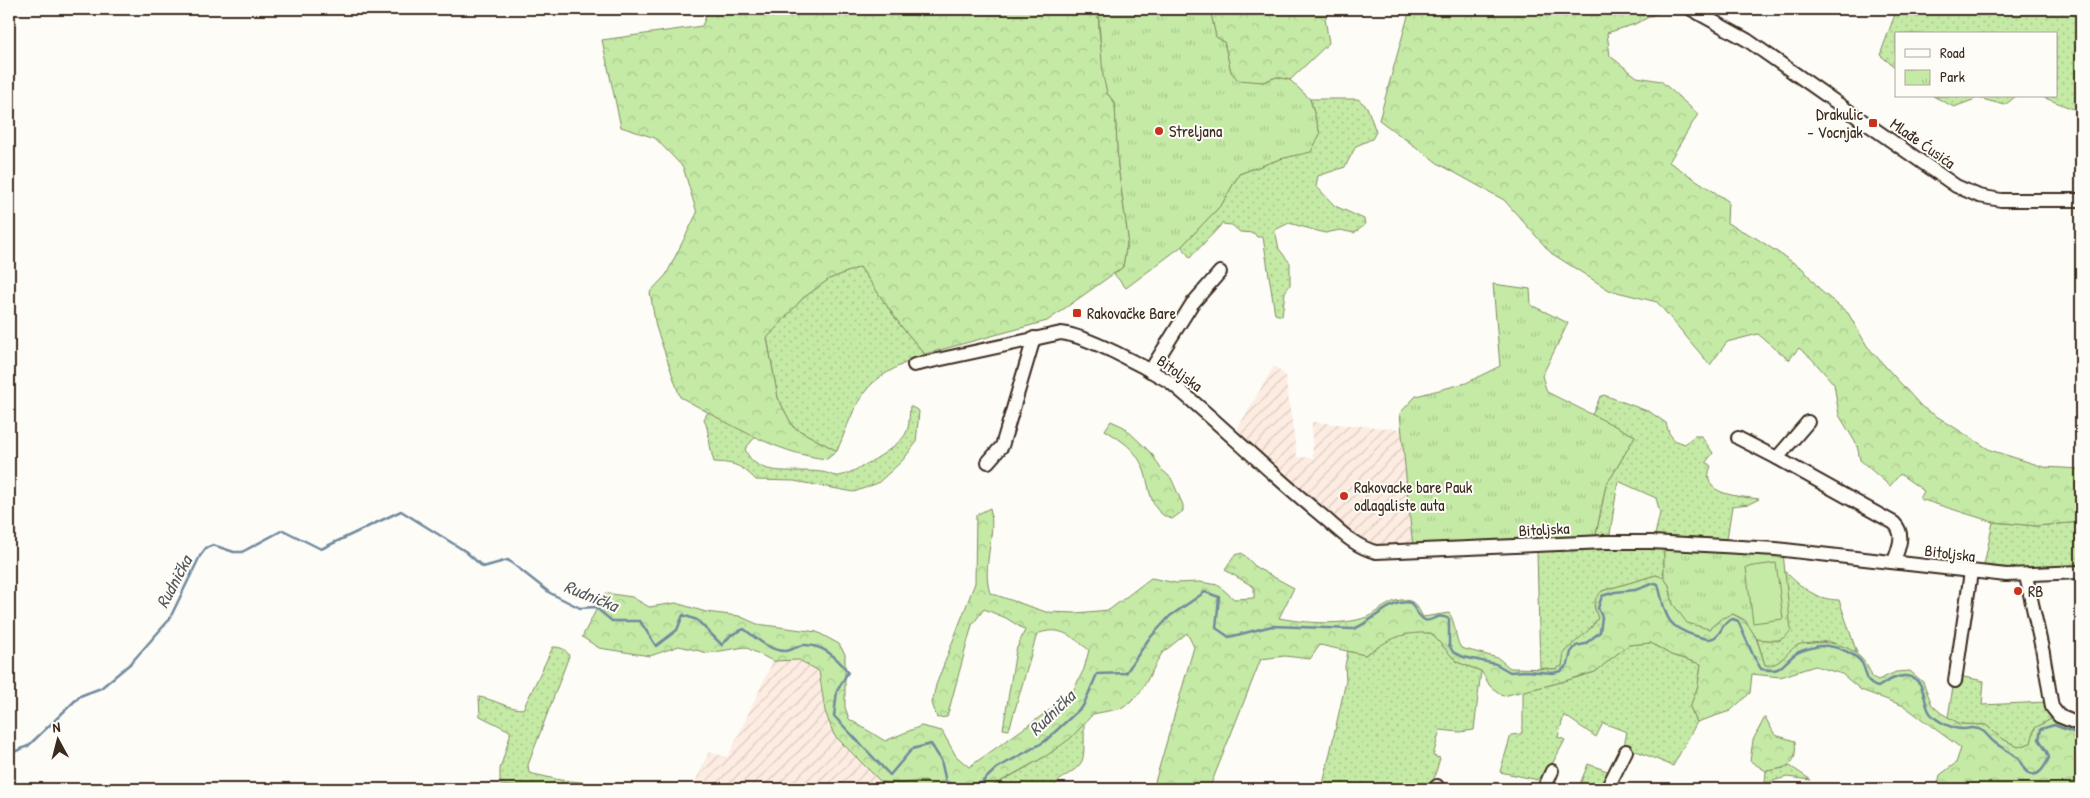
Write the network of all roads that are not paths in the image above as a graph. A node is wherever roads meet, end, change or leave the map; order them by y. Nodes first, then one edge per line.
1 (1690, 9) edge
2 (2081, 200) edge
3 (1220, 272) dead end
4 (1034, 338) junction
5 (914, 365) dead end
6 (1150, 371) junction
7 (1808, 422) dead end
8 (1738, 438) dead end
9 (1777, 458) junction
10 (988, 462) dead end
11 (1894, 562) junction
12 (1972, 572) junction
13 (2081, 572) edge
14 (2026, 576) junction
15 (1955, 681) dead end
16 (2081, 725) edge
17 (1626, 751) dead end
18 (1552, 771) dead end
19 (1544, 789) edge
20 (1607, 789) edge

1 - 2 street, Mlađe Ćusića
3 - 6 street
4 - 5 street, Bitoljska
4 - 6 street, Bitoljska
4 - 10 street
6 - 11 street, Bitoljska
7 - 9 street
8 - 9 street
9 - 11 street
11 - 12 street, Bitoljska
12 - 14 street, Bitoljska
12 - 15 street
13 - 14 street, Bitoljska
14 - 16 street
17 - 20 street
18 - 19 street

